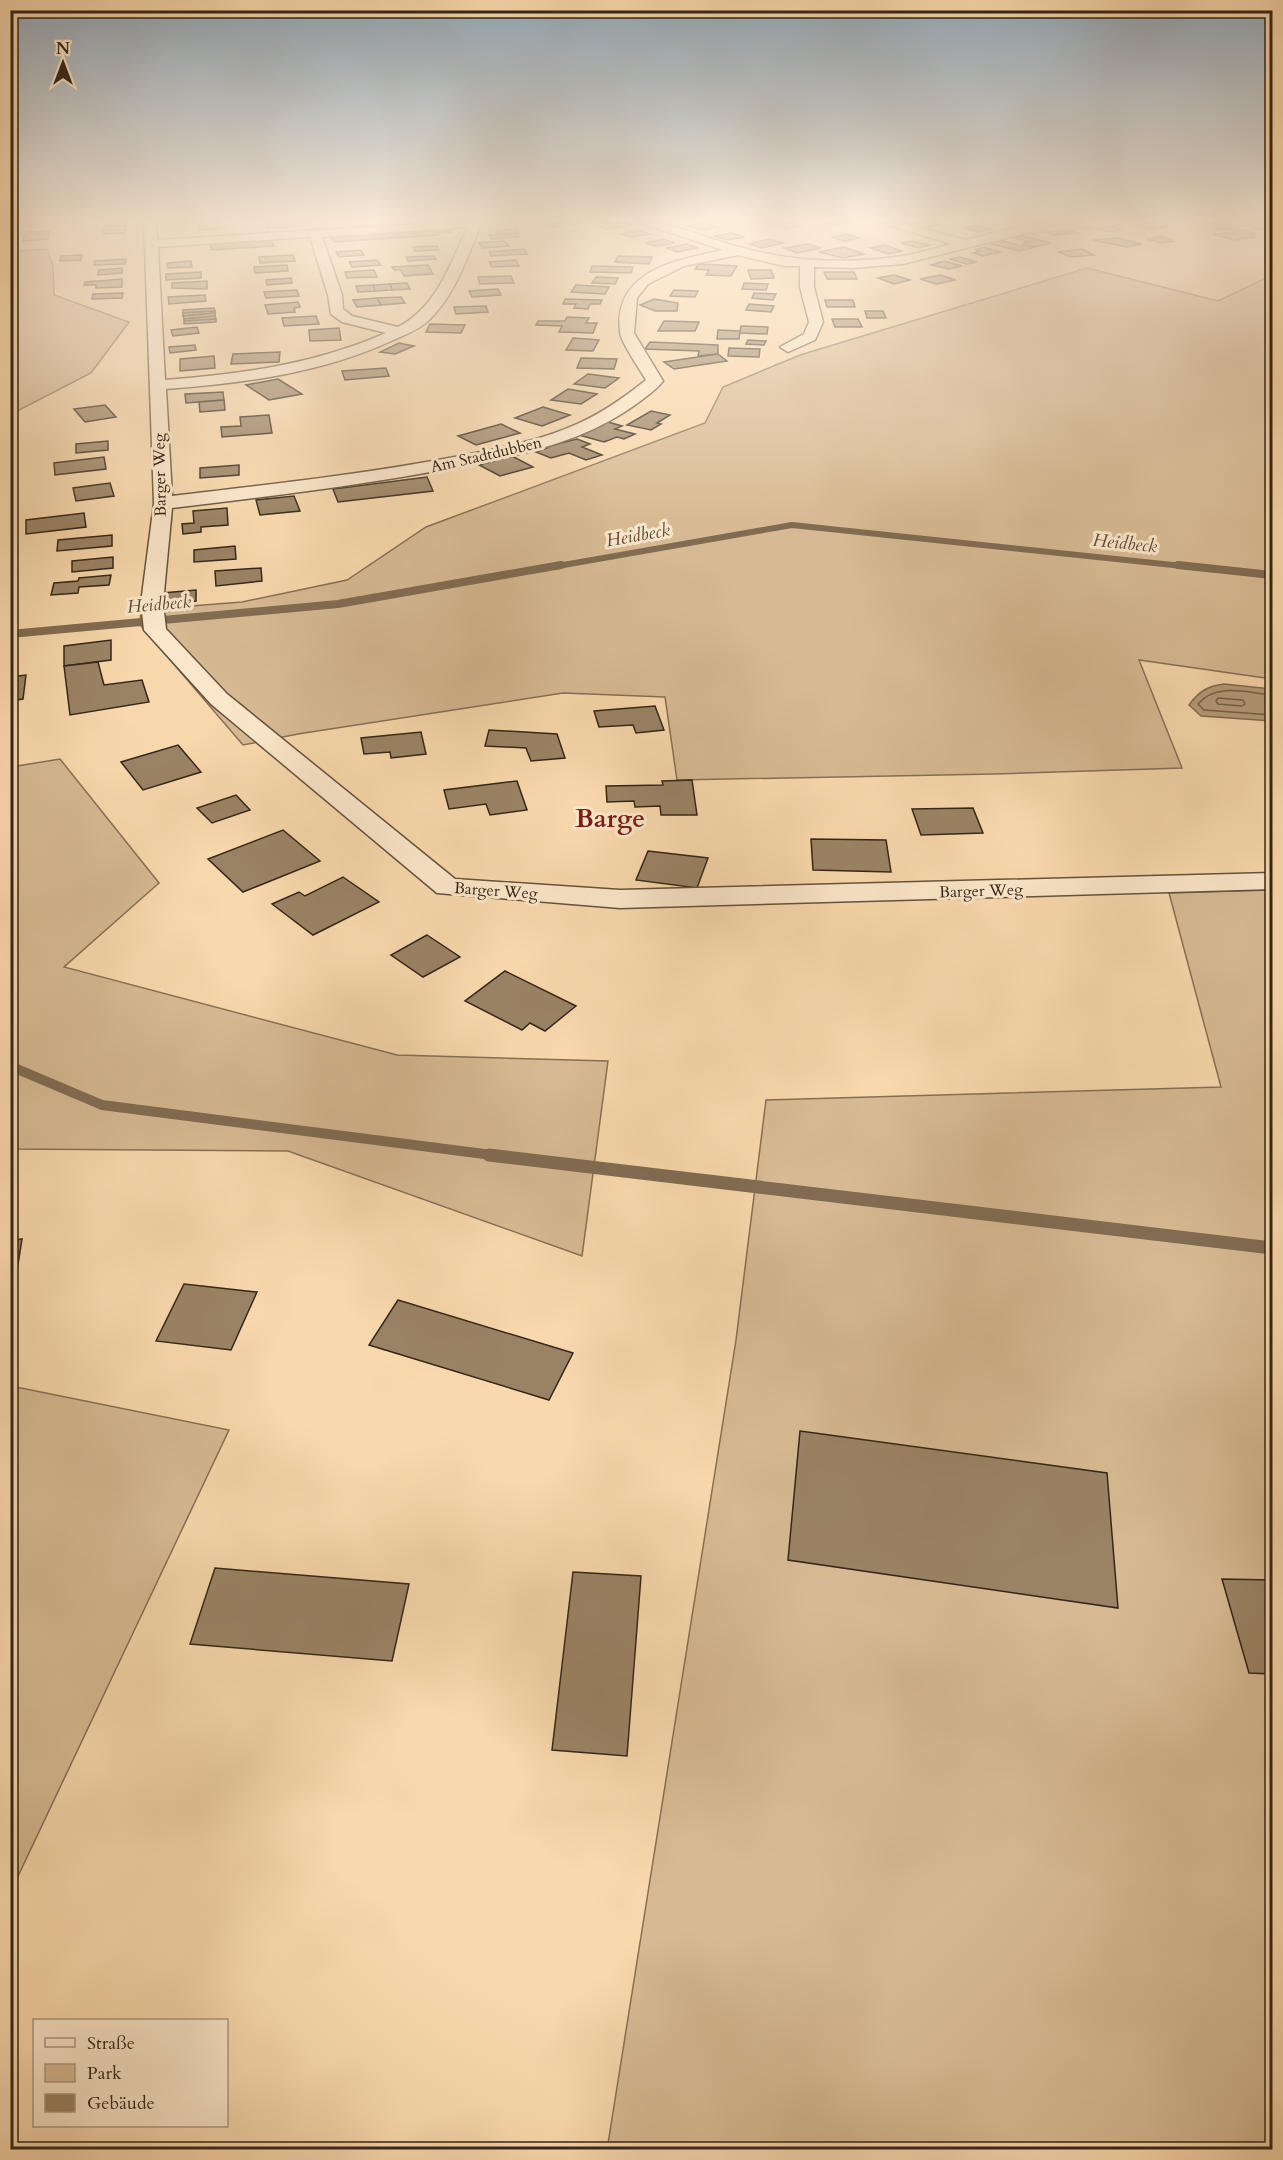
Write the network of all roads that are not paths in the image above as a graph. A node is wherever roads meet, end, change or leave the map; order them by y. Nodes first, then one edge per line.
1 (154, 321) edge
2 (354, 321) edge
3 (418, 321) edge
4 (628, 321) edge
5 (816, 321) edge
6 (400, 332) junction
7 (788, 347) dead end
8 (157, 385) junction
9 (163, 503) junction
10 (1272, 881) edge

1 - 8 street, Barger Weg
2 - 6 street
3 - 6 street
4 - 9 street, Am Stadtdubben
5 - 7 street
6 - 8 street
8 - 9 street, Barger Weg
9 - 10 street, Barger Weg

